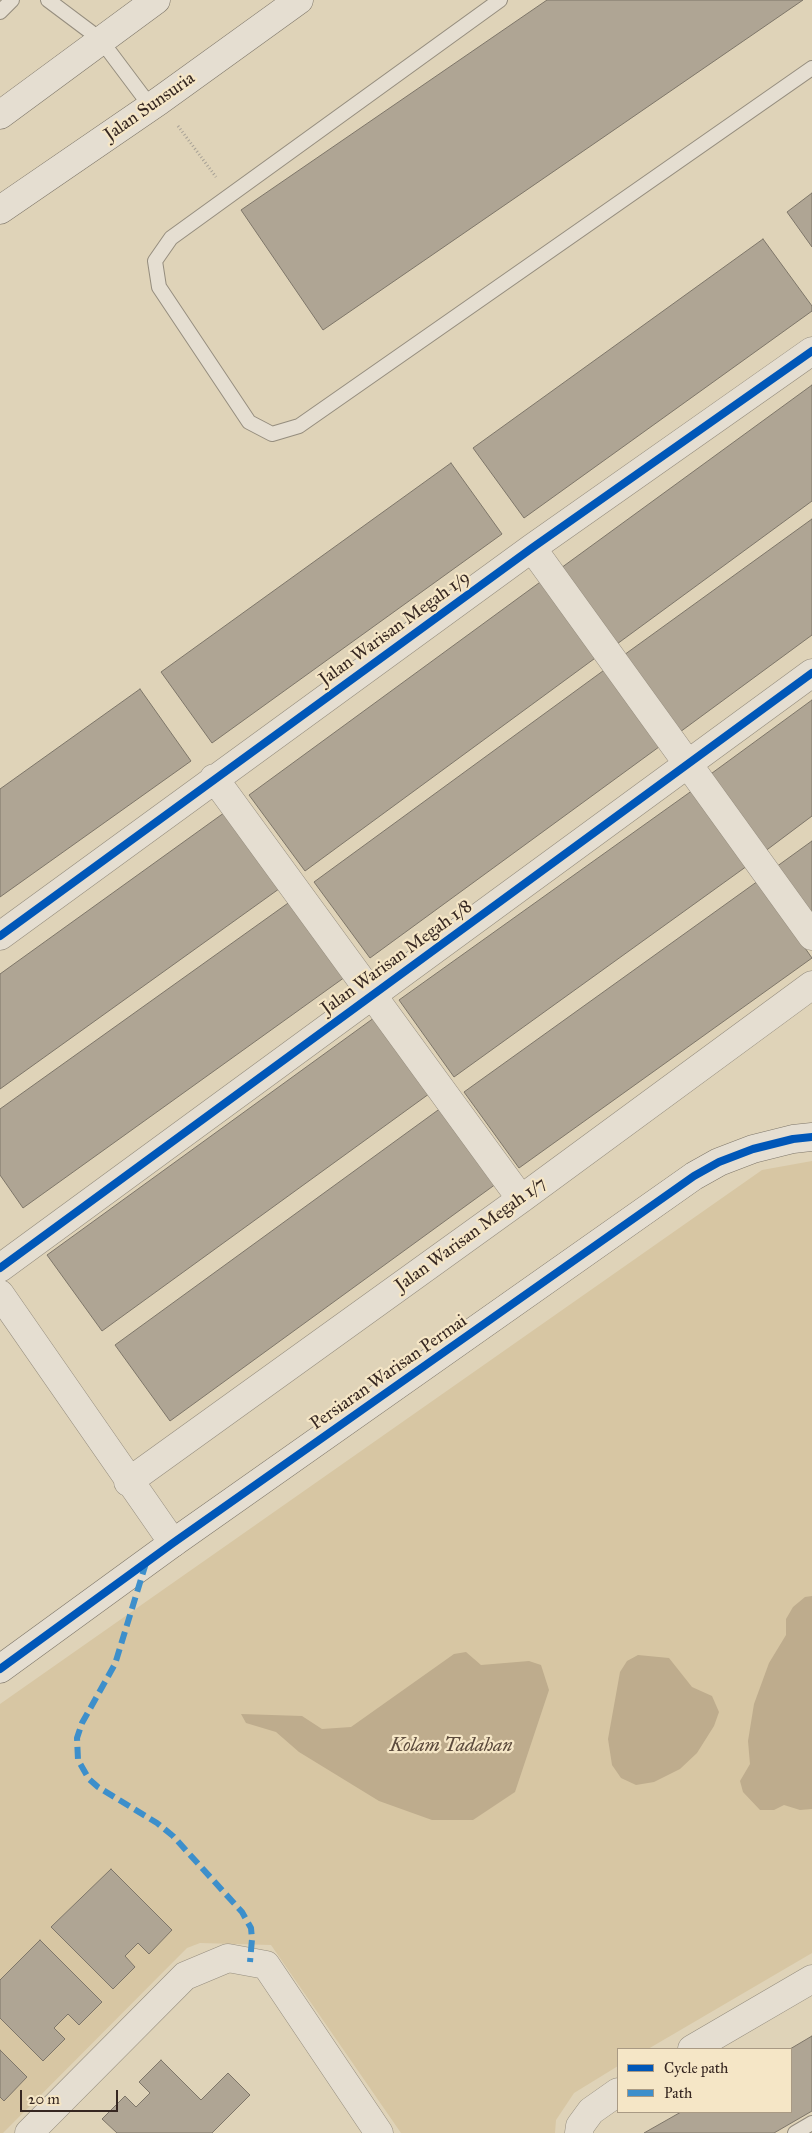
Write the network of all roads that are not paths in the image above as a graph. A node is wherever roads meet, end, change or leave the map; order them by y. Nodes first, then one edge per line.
1 (12, 0) edge
2 (48, 0) edge
3 (156, 0) edge
4 (299, 0) edge
5 (500, 0) edge
6 (0, 12) edge
7 (100, 39) junction
8 (812, 68) edge
9 (155, 104) junction
10 (0, 114) edge
11 (2, 204) edge
12 (812, 351) edge
13 (532, 548) junction
14 (812, 673) edge
15 (688, 764) junction
16 (214, 778) junction
17 (0, 936) edge
18 (812, 936) edge
19 (812, 985) edge
20 (371, 996) junction
21 (812, 1137) edge
22 (521, 1199) junction
23 (0, 1268) edge
24 (0, 1294) edge
25 (128, 1482) junction
26 (173, 1544) junction
27 (0, 1669) edge
28 (812, 1979) edge
29 (694, 2048) edge
30 (617, 2093) edge
31 (812, 2123) edge
32 (30, 2133) edge
33 (379, 2133) edge
34 (579, 2133) edge
35 (795, 2133) edge

1 - 6 lane
2 - 7 lane
3 - 7 street
4 - 9 street, Jalan Sunsuria
5 - 8 lane
7 - 9 lane
7 - 10 street
9 - 11 street, Jalan Sunsuria
12 - 13 street, Jalan Warisan Megah 1/9
13 - 15 street
13 - 16 street, Jalan Warisan Megah 1/9
14 - 15 street, Jalan Warisan Megah 1/8
15 - 18 street
15 - 20 street, Jalan Warisan Megah 1/8
16 - 17 street, Jalan Warisan Megah 1/9
16 - 20 street
19 - 22 street, Jalan Warisan Megah 1/7
20 - 22 street
20 - 23 street, Jalan Warisan Megah 1/8
21 - 26 street, Persiaran Warisan Permai
22 - 25 street, Jalan Warisan Megah 1/7
24 - 25 street
25 - 26 street
26 - 27 street, Persiaran Warisan Permai
28 - 29 street
30 - 34 street
31 - 35 lane
32 - 33 street

